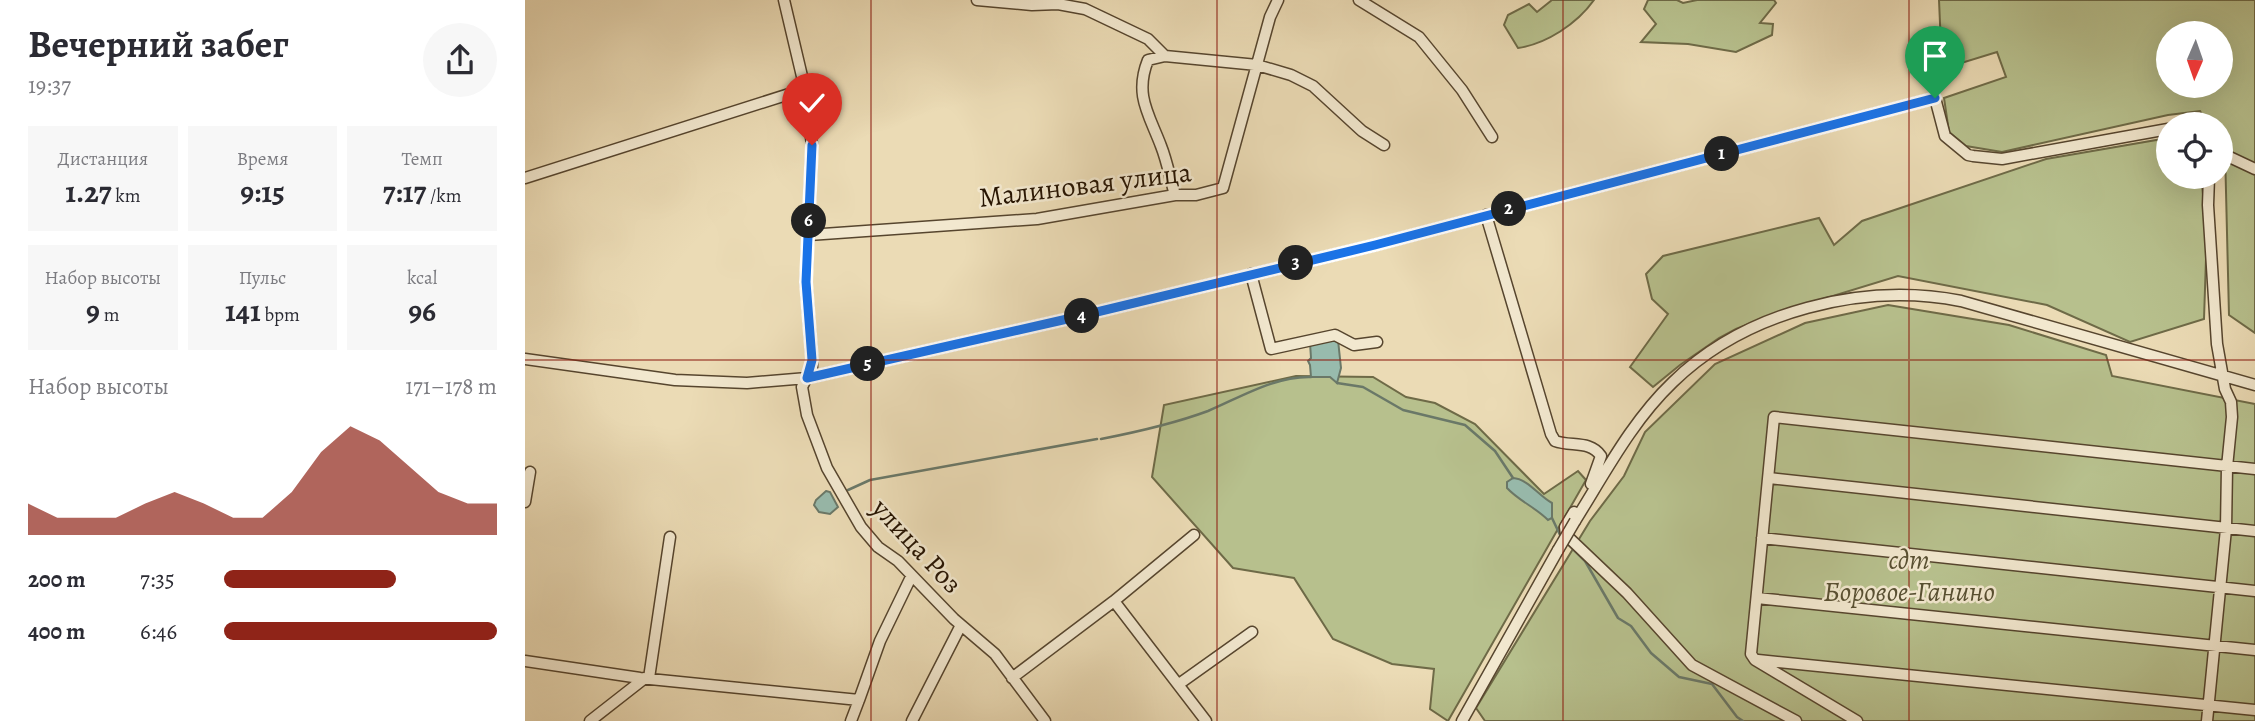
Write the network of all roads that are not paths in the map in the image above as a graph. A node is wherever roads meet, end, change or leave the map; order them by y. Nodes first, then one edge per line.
1 (784, 0) edge
2 (977, 0) edge
3 (1278, 0) edge
4 (1359, 0) edge
5 (1165, 56) junction
6 (1257, 65) junction
7 (805, 89) junction
8 (2156, 132) edge
9 (1492, 138) dead end
10 (1384, 145) dead end
11 (2233, 159) edge
12 (2255, 169) edge
13 (525, 178) edge
14 (2209, 189) edge
15 (1175, 195) junction
16 (1486, 215) junction
17 (809, 235) junction
18 (1251, 274) junction
19 (1377, 342) dead end
20 (525, 359) edge
21 (2223, 375) junction
22 (807, 378) junction
23 (2255, 385) edge
24 (2227, 467) junction
25 (2255, 469) edge
26 (530, 472) dead end
27 (1769, 478) junction
28 (525, 502) edge
29 (2226, 529) junction
30 (2255, 531) edge
31 (1193, 535) dead end
32 (670, 537) dead end
33 (1762, 538) junction
34 (911, 577) junction
35 (2220, 587) junction
36 (2255, 590) edge
37 (1757, 598) junction
38 (1114, 601) junction
39 (961, 625) junction
40 (1252, 632) dead end
41 (2214, 646) junction
42 (2255, 650) edge
43 (1755, 660) junction
44 (525, 661) edge
45 (647, 678) junction
46 (1012, 678) junction
47 (1179, 684) junction
48 (859, 700) junction
49 (2208, 706) junction
50 (2255, 710) edge
51 (590, 721) edge
52 (851, 721) edge
53 (912, 721) edge
54 (1045, 721) edge
55 (1206, 721) edge
56 (1462, 721) edge
57 (1796, 721) edge
58 (1857, 721) edge
59 (2207, 721) edge

1 - 7 street, улица Роз
2 - 5 street
3 - 6 street
4 - 9 street
5 - 6 street
5 - 15 street
6 - 10 street
6 - 15 street, Малиновая улица
7 - 13 street
7 - 17 street, улица Роз
8 - 16 street
11 - 12 street
14 - 21 street
15 - 17 street, Малиновая улица
16 - 18 street
16 - 57 street
17 - 22 street, улица Роз
18 - 19 street
18 - 22 street
20 - 22 street
21 - 23 street
21 - 24 street
21 - 56 street, bridge
22 - 34 street, улица Роз
24 - 25 street
24 - 27 street
24 - 29 street
26 - 28 street
27 - 29 street
27 - 33 street
29 - 30 street
29 - 35 street
31 - 38 street
32 - 45 street
33 - 35 street
33 - 37 street
34 - 39 street, улица Роз
34 - 48 street
35 - 36 street
35 - 41 street
37 - 41 street
37 - 43 street
38 - 46 street
38 - 47 street
39 - 46 street, улица Роз
39 - 53 street
40 - 47 street
41 - 42 street
41 - 49 street
43 - 49 street
43 - 58 street
44 - 45 street
45 - 48 street
45 - 51 street
46 - 54 street, улица Роз
47 - 55 street
48 - 52 street
49 - 50 street
49 - 59 street

